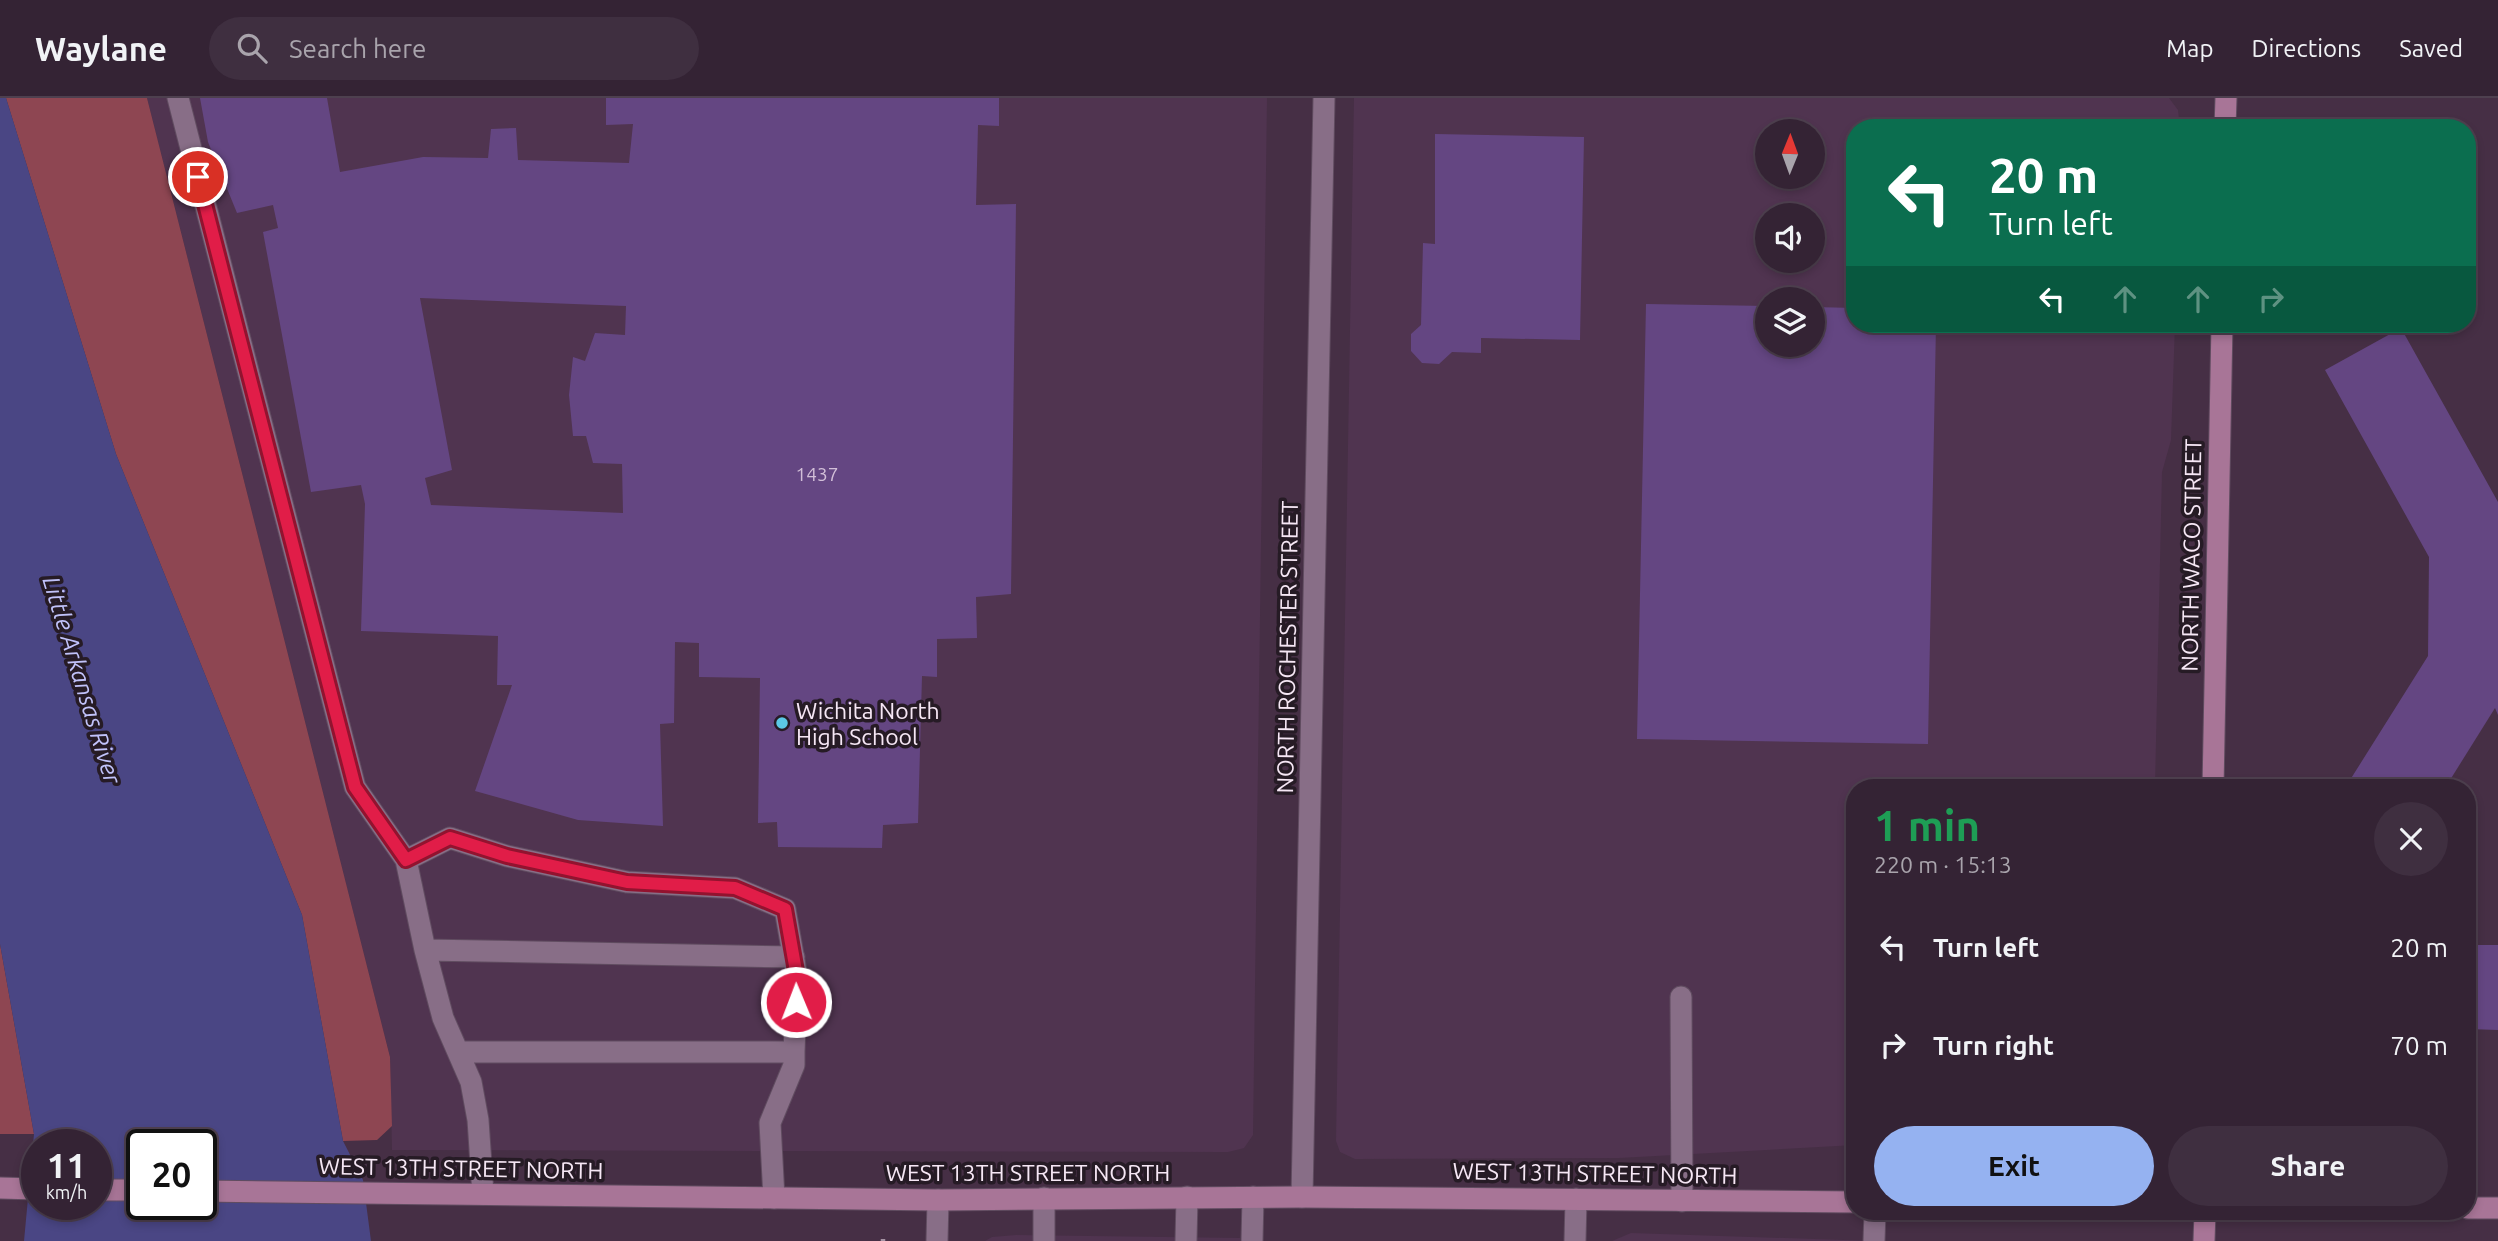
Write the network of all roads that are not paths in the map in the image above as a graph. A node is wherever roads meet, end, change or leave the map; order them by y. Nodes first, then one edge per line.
1 (178, 98) edge
2 (1324, 98) edge
3 (2226, 98) edge
4 (2225, 119) edge
5 (2222, 333) edge
6 (2213, 779) edge
7 (406, 860) junction
8 (425, 950) junction
9 (794, 957) junction
10 (1681, 997) dead end
11 (458, 1052) junction
12 (794, 1052) junction
13 (0, 1188) edge
14 (21, 1189) edge
15 (217, 1191) edge
16 (483, 1194) junction
17 (1302, 1196) junction
18 (1187, 1197) junction
19 (1253, 1197) junction
20 (774, 1198) junction
21 (1044, 1198) junction
22 (1576, 1199) junction
23 (938, 1200) junction
24 (1682, 1201) junction
25 (1846, 1202) edge
26 (2476, 1208) edge
27 (2498, 1208) edge
28 (1875, 1220) edge
29 (2205, 1220) edge
30 (937, 1241) edge
31 (1044, 1241) edge
32 (1186, 1241) edge
33 (1252, 1241) edge
34 (1575, 1241) edge
35 (1874, 1241) edge
36 (2204, 1241) edge

1 - 7 street
2 - 17 street, NORTH ROCHESTER STREET
3 - 4 street
5 - 6 street, NORTH WACO STREET
7 - 8 street
7 - 9 street
8 - 9 street
8 - 11 street
9 - 12 street
10 - 24 street
11 - 12 street
11 - 16 street
12 - 20 street
13 - 14 street
15 - 16 street, WEST 13TH STREET NORTH
16 - 20 street, WEST 13TH STREET NORTH
17 - 19 street, WEST 13TH STREET NORTH
17 - 22 street, WEST 13TH STREET NORTH
18 - 19 street, WEST 13TH STREET NORTH
18 - 21 street, WEST 13TH STREET NORTH
18 - 32 street
19 - 33 street
20 - 23 street, WEST 13TH STREET NORTH
21 - 23 street, WEST 13TH STREET NORTH
21 - 31 street
22 - 24 street, WEST 13TH STREET NORTH
22 - 34 street
23 - 30 street
24 - 25 street, WEST 13TH STREET NORTH
26 - 27 street
28 - 35 street
29 - 36 street

